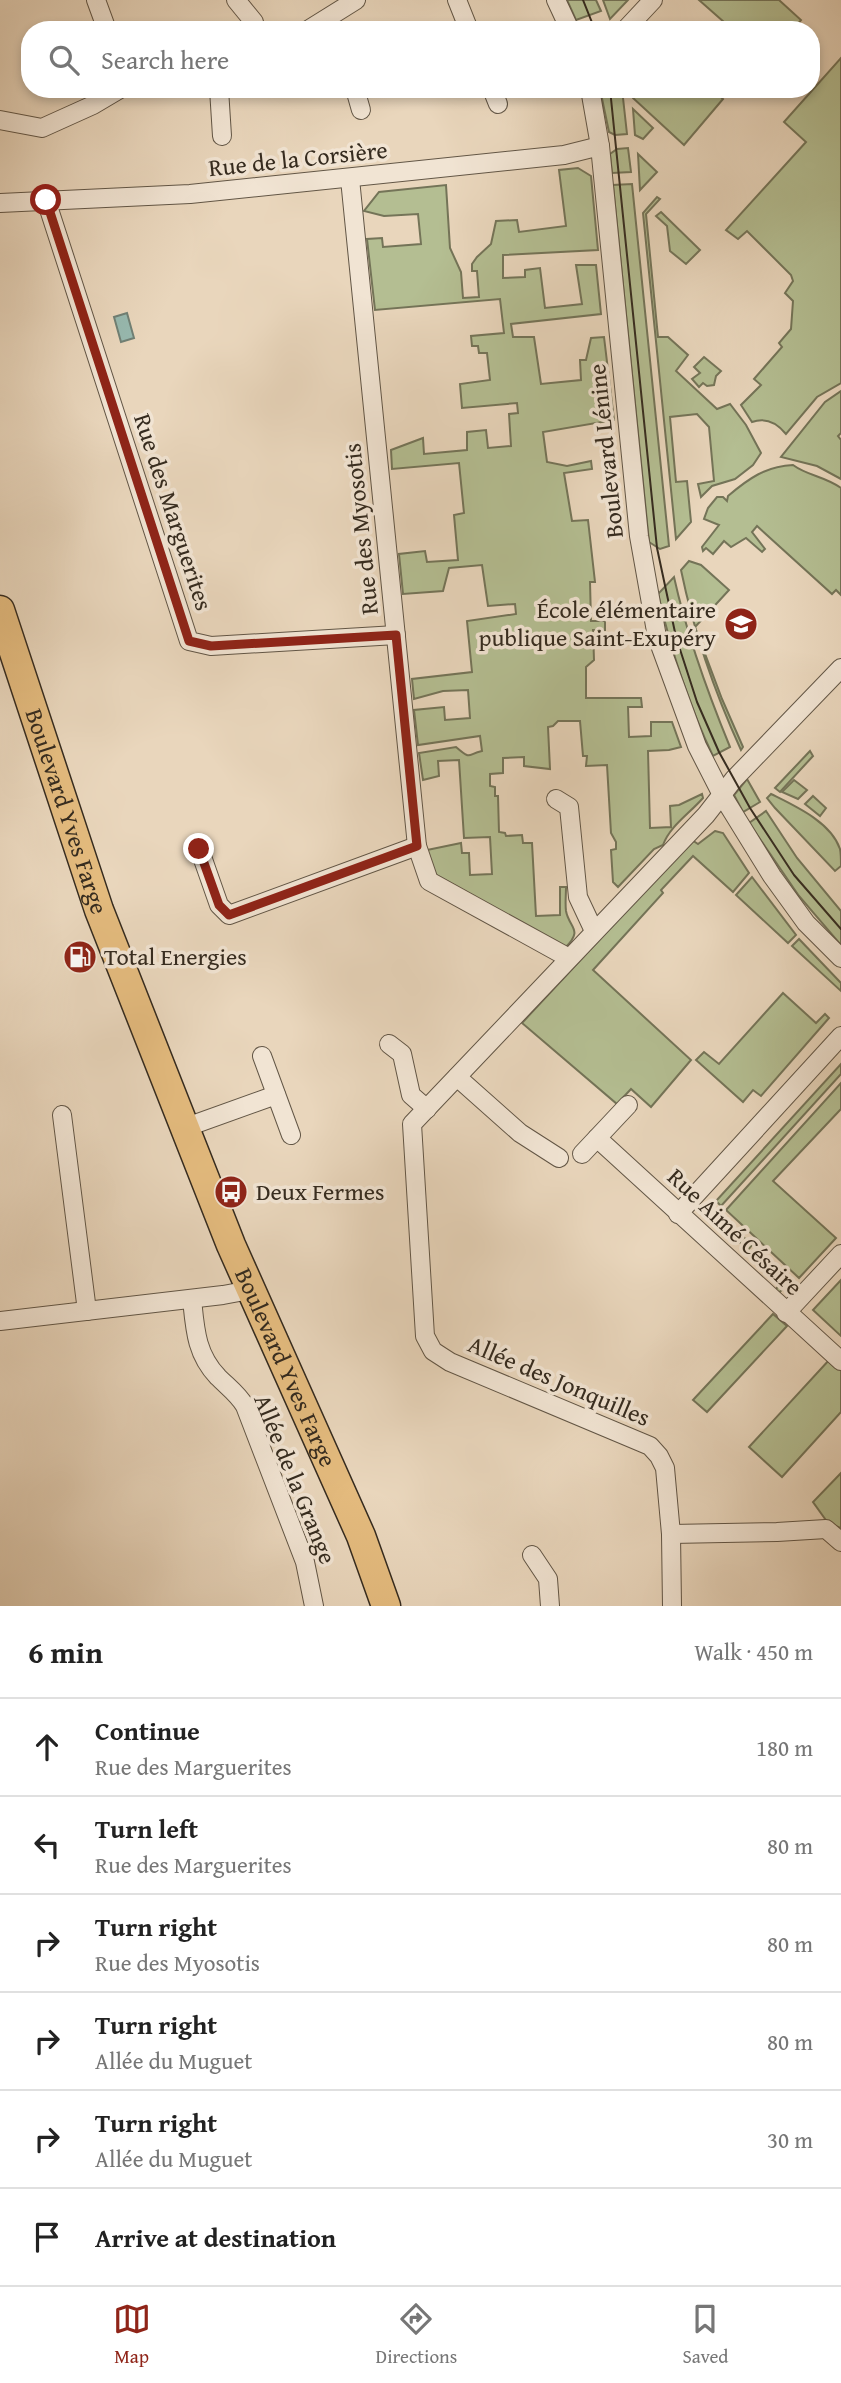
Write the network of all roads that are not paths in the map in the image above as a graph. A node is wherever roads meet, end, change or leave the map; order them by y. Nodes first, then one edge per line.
1 (96, 0) edge
2 (236, 0) edge
3 (356, 0) edge
4 (457, 0) edge
5 (556, 0) edge
6 (653, 0) edge
7 (104, 21) edge
8 (253, 21) edge
9 (336, 21) edge
10 (465, 21) edge
11 (566, 21) edge
12 (633, 21) edge
13 (105, 98) edge
14 (220, 98) edge
15 (358, 98) edge
16 (592, 98) edge
17 (361, 110) dead end
18 (0, 120) edge
19 (222, 136) dead end
20 (600, 146) junction
21 (350, 179) junction
22 (46, 200) junction
23 (0, 203) edge
24 (0, 610) edge
25 (396, 635) junction
26 (841, 668) edge
27 (722, 795) junction
28 (556, 799) dead end
29 (417, 846) junction
30 (199, 849) dead end
31 (594, 931) junction
32 (569, 958) junction
33 (841, 958) edge
34 (841, 1036) edge
35 (389, 1044) dead end
36 (262, 1056) dead end
37 (457, 1077) junction
38 (276, 1095) junction
39 (628, 1105) dead end
40 (427, 1109) junction
41 (62, 1115) dead end
42 (184, 1128) junction
43 (291, 1135) dead end
44 (597, 1138) junction
45 (582, 1154) dead end
46 (559, 1158) dead end
47 (678, 1214) junction
48 (841, 1254) edge
49 (250, 1290) junction
50 (192, 1299) junction
51 (88, 1311) junction
52 (786, 1313) junction
53 (0, 1321) edge
54 (841, 1361) edge
55 (671, 1534) junction
56 (841, 1542) edge
57 (532, 1555) dead end
58 (314, 1606) edge
59 (386, 1606) edge
60 (550, 1606) edge
61 (673, 1606) edge

1 - 7 street
2 - 8 street
3 - 9 street
4 - 10 street
5 - 11 street
6 - 12 street
13 - 18 street
14 - 19 street
15 - 17 street
16 - 20 street, Boulevard Lénine
20 - 21 street, Rue de la Corsière
20 - 27 street, Boulevard Lénine
21 - 22 street, Rue de la Corsière
21 - 25 street, Rue des Myosotis
22 - 23 street, Rue de la Corsière
22 - 25 street, Rue des Marguerites
24 - 42 main road, Boulevard Yves Farge
25 - 29 street, Rue des Myosotis
26 - 27 street
27 - 31 street, Allée des Jonquilles
27 - 33 street, Boulevard Lénine
28 - 31 street
29 - 30 street
29 - 32 street, Rue des Myosotis
31 - 32 street, Allée des Jonquilles
32 - 37 street, Allée des Jonquilles
34 - 47 street
35 - 40 street
36 - 38 street
37 - 40 street, Allée des Jonquilles
37 - 46 street
38 - 42 street
38 - 43 street
39 - 44 street
40 - 55 street, Allée des Jonquilles
41 - 51 street
42 - 49 main road, Boulevard Yves Farge
44 - 45 street
44 - 47 street, Rue Aimé Césaire
47 - 52 street, Rue Aimé Césaire
48 - 52 street
49 - 50 street
49 - 59 main road, Boulevard Yves Farge
50 - 51 street
50 - 58 street, Allée de la Grange
51 - 53 street
52 - 54 street, Rue Aimé Césaire
55 - 56 street
55 - 61 street, Allée des Jonquilles
57 - 60 street

